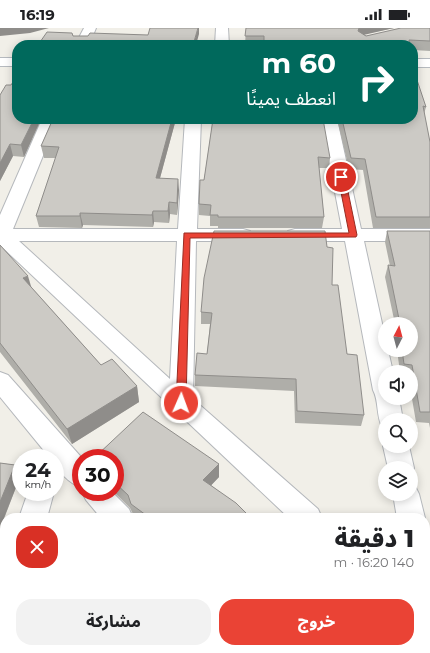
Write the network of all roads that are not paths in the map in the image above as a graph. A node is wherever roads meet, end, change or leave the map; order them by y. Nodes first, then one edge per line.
1 (90, 28) edge
2 (222, 28) edge
3 (84, 40) edge
4 (222, 40) edge
5 (0, 62) edge
6 (12, 62) edge
7 (418, 63) edge
8 (430, 63) edge
9 (48, 124) edge
10 (193, 124) edge
11 (330, 124) edge
12 (186, 235) junction
13 (354, 235) junction
14 (0, 236) edge
15 (430, 236) edge
16 (380, 365) edge
17 (0, 381) edge
18 (181, 403) junction
19 (50, 449) edge
20 (64, 462) edge
21 (72, 469) edge
22 (38, 501) edge
23 (103, 501) edge
24 (407, 501) edge
25 (35, 513) edge
26 (114, 513) edge
27 (302, 513) edge
28 (410, 513) edge

1 - 3 street
2 - 4 street
5 - 6 street
7 - 8 street
9 - 14 street
10 - 12 street
11 - 13 street
12 - 13 street
12 - 14 street
12 - 18 street
13 - 15 street
13 - 16 street
14 - 18 street
17 - 19 street
18 - 27 street
20 - 21 street
22 - 25 street
23 - 26 street
24 - 28 street

